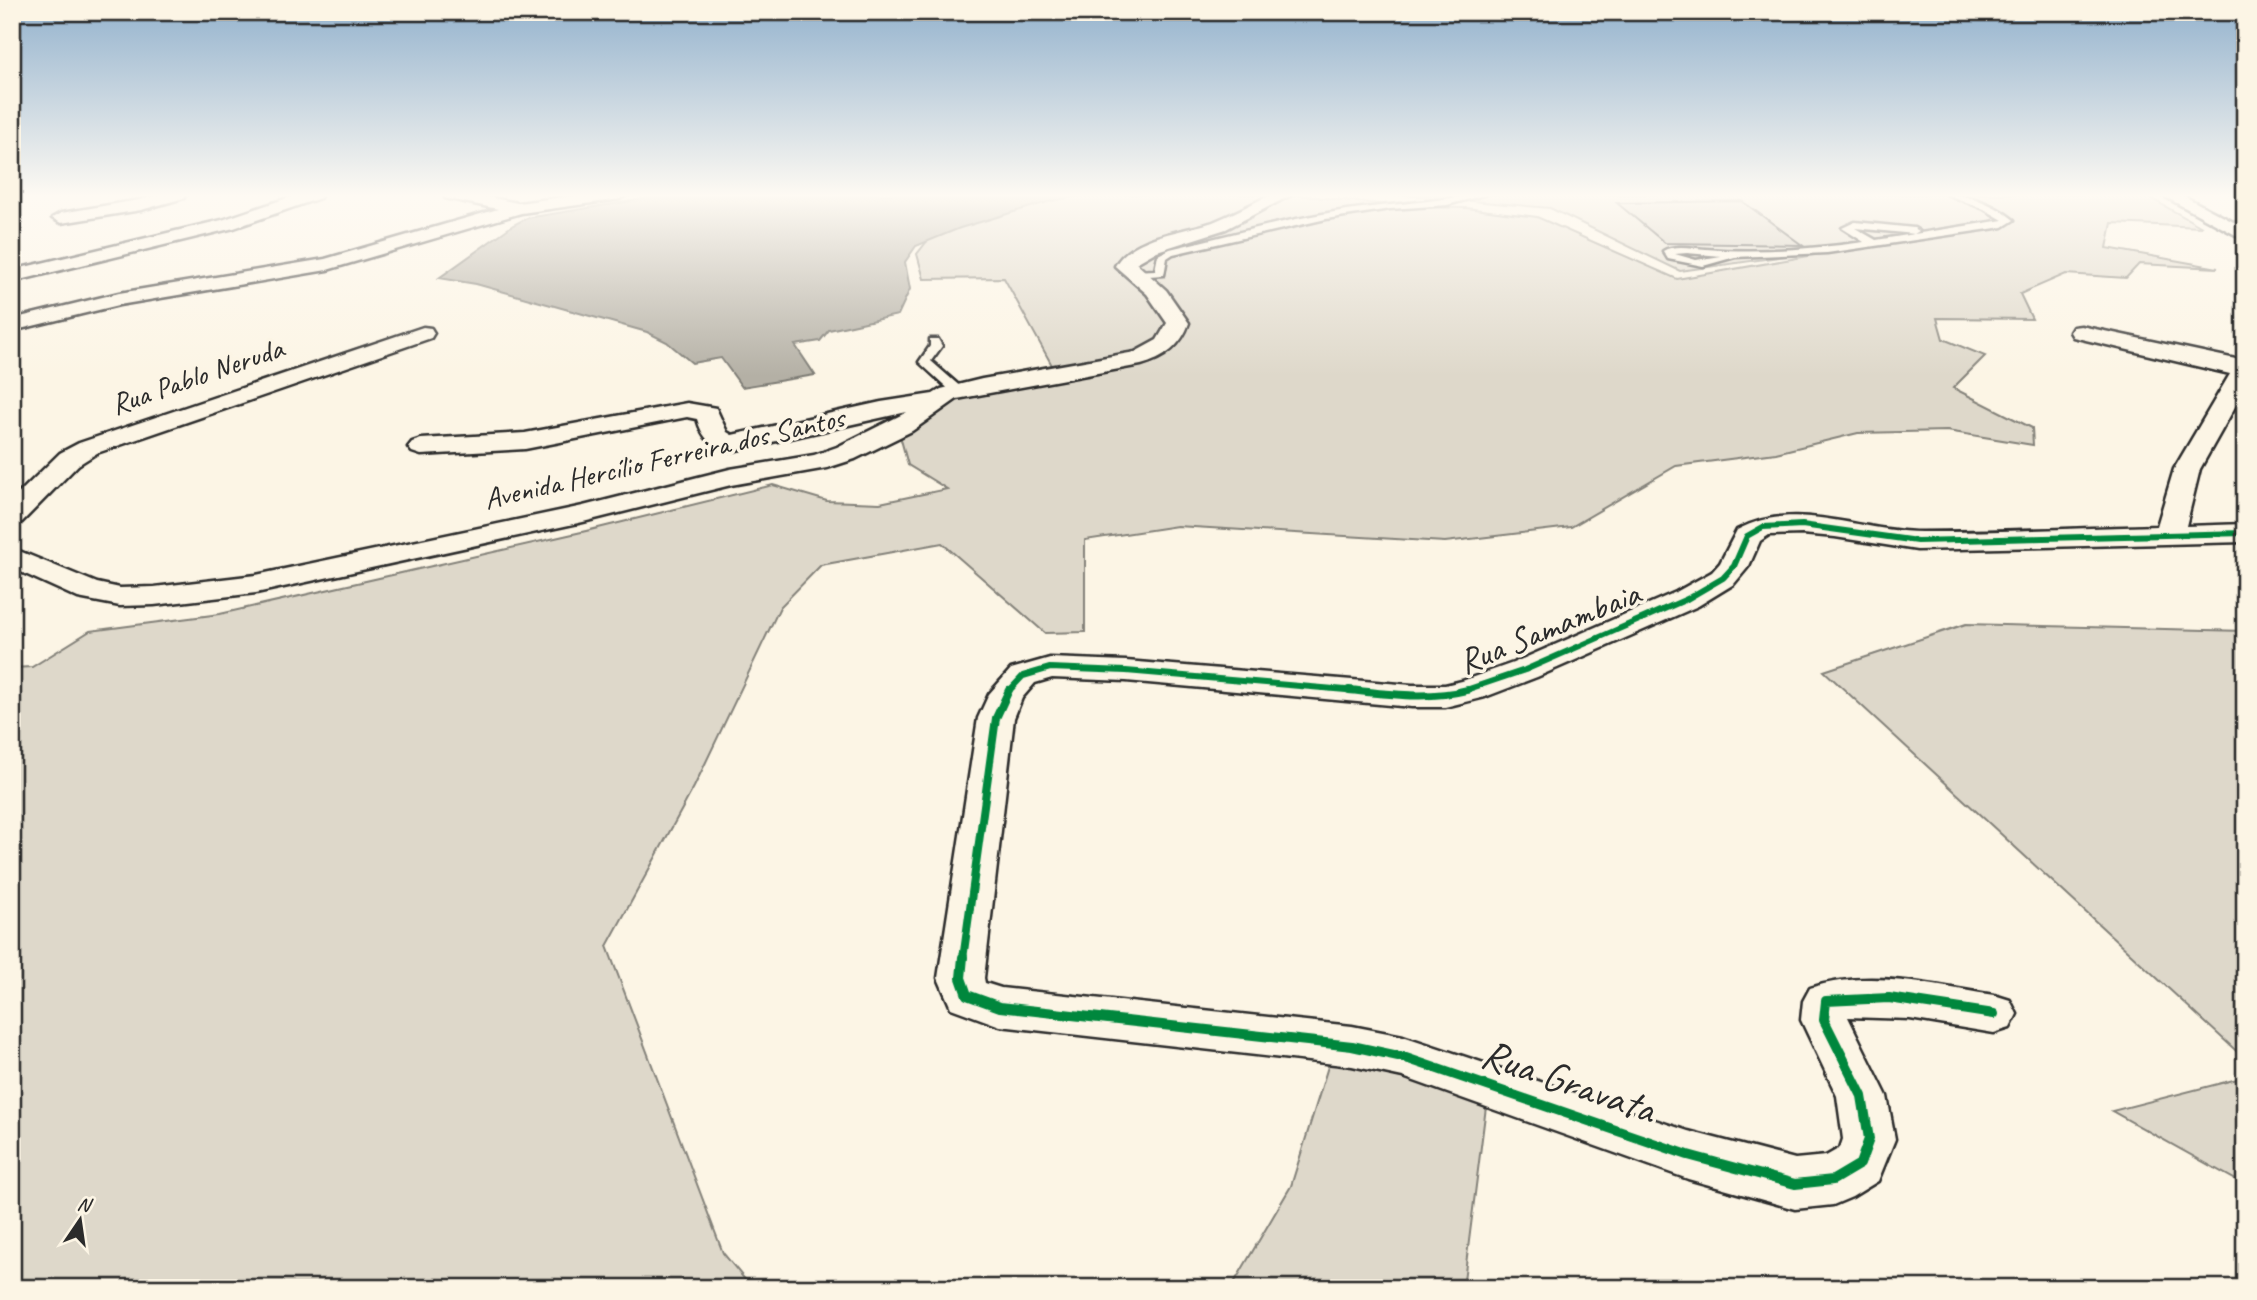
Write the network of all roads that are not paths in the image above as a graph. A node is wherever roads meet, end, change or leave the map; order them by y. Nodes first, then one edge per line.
1 (101, 255) edge
2 (360, 255) edge
3 (1135, 255) edge
4 (1169, 255) edge
5 (1670, 255) edge
6 (1732, 255) edge
7 (1133, 274) junction
8 (12, 276) edge
9 (12, 325) edge
10 (424, 332) dead end
11 (2081, 332) dead end
12 (934, 341) dead end
13 (2244, 369) edge
14 (948, 396) junction
15 (421, 447) dead end
16 (12, 516) edge
17 (2245, 533) edge
18 (2169, 534) junction
19 (12, 557) edge
20 (964, 941) joint
21 (1994, 1014) dead end

1 - 8 street
2 - 9 street
3 - 7 street
4 - 7 lane
5 - 6 lane
7 - 14 street, Avenida Hercílio Ferreira dos Santos
10 - 16 street, Rua Pablo Neruda
11 - 13 street
12 - 14 lane
13 - 18 street
14 - 15 street
14 - 19 street, Avenida Hercílio Ferreira dos Santos
17 - 18 street, Rua Samambaia
18 - 20 street, Rua Samambaia
20 - 21 street, Rua Gravata

